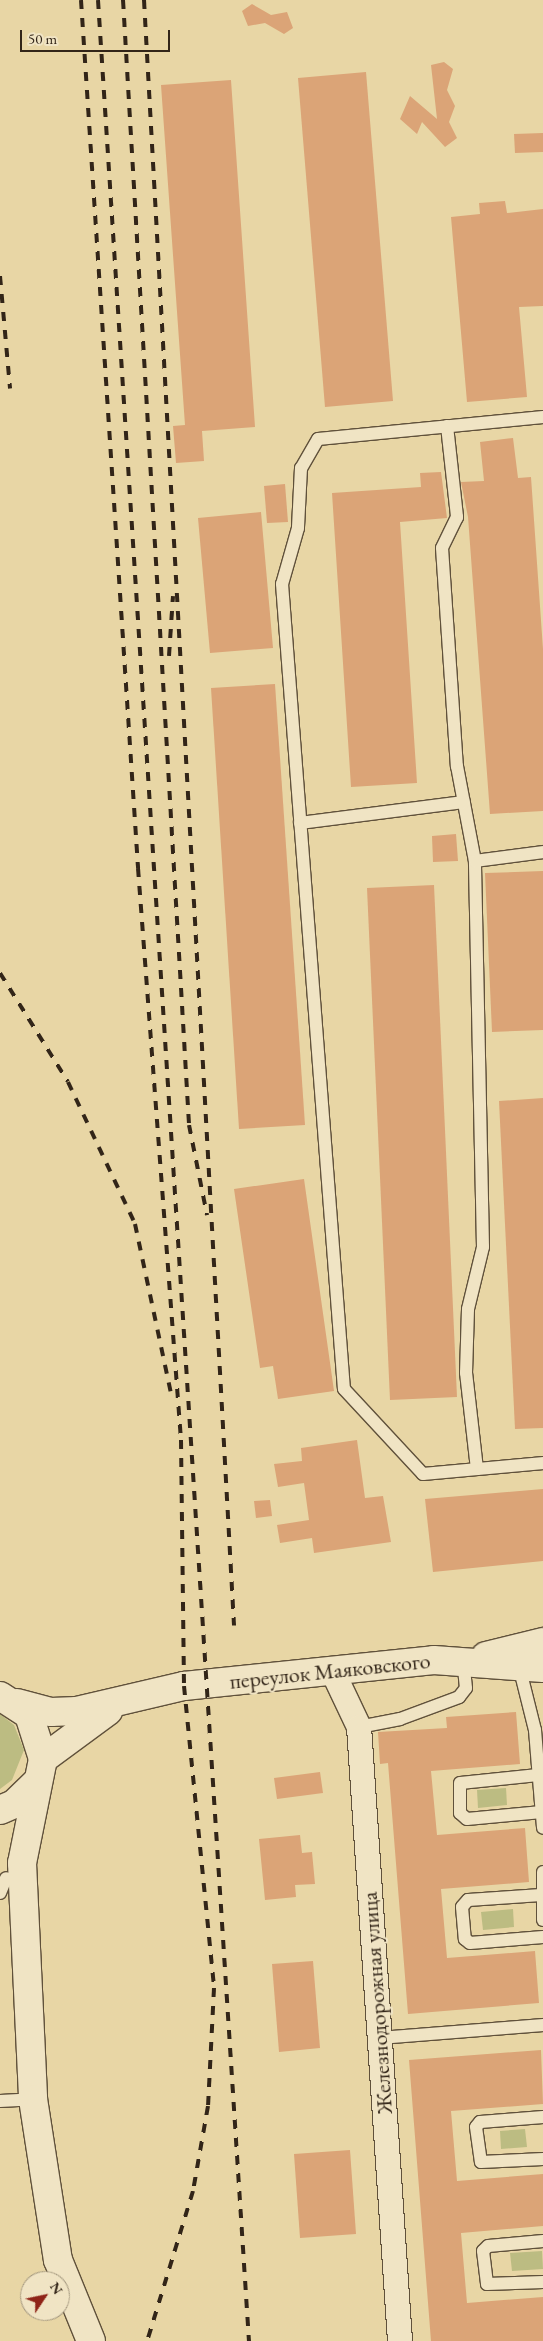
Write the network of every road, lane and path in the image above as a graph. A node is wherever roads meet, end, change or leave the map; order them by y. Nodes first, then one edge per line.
1 (543, 417) edge
2 (447, 426) junction
3 (464, 802) junction
4 (300, 823) junction
5 (543, 852) edge
6 (475, 861) junction
7 (543, 1462) edge
8 (477, 1469) junction
9 (543, 1642) edge
10 (467, 1661) junction
11 (531, 1667) edge
12 (332, 1670) junction
13 (5, 1693) edge
14 (119, 1704) junction
15 (359, 1727) junction
16 (41, 1770) junction
17 (538, 1775) junction
18 (5, 1812) edge
19 (542, 1812) junction
20 (543, 1828) edge
21 (543, 1872) edge
22 (2, 1880) edge
23 (541, 1895) junction
24 (543, 1920) edge
25 (28, 1936) junction
26 (543, 1937) edge
27 (543, 2025) edge
28 (379, 2038) junction
29 (33, 2099) junction
30 (0, 2101) edge
31 (543, 2117) edge
32 (543, 2159) edge
33 (543, 2241) edge
34 (543, 2282) edge
35 (90, 2341) edge
36 (400, 2341) edge

1 - 2 lane
2 - 3 lane
2 - 4 lane
3 - 4 lane
3 - 6 lane
4 - 8 lane
5 - 6 lane
6 - 8 lane
7 - 8 lane
9 - 10 main road
10 - 11 main road, переулок Маяковского
10 - 12 main road, переулок Маяковского
10 - 15 lane
11 - 17 lane
12 - 14 main road, переулок Маяковского
12 - 15 street, Железнодорожная улица
13 - 14 main road
13 - 16 main road
14 - 16 main road
15 - 28 street, Железнодорожная улица
16 - 18 main road
16 - 25 main road
17 - 19 lane
17 - 19 lane
19 - 20 lane
21 - 23 lane
22 - 25 main road
23 - 24 lane
23 - 26 lane
25 - 29 main road
27 - 28 lane
28 - 36 street, Железнодорожная улица
29 - 30 lane
29 - 35 main road
31 - 32 lane
33 - 34 lane

